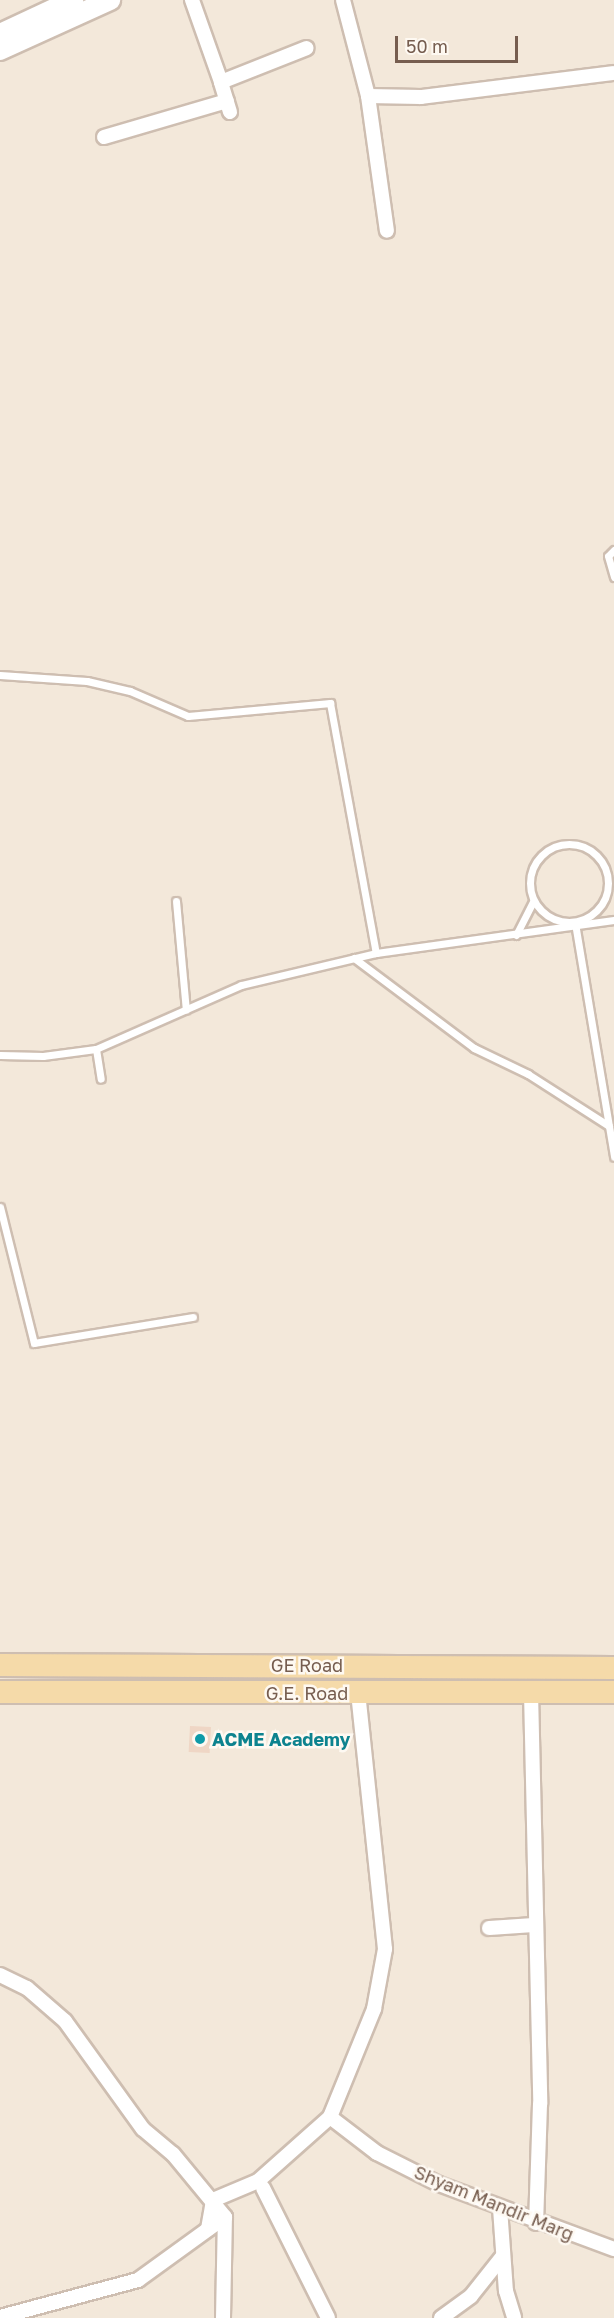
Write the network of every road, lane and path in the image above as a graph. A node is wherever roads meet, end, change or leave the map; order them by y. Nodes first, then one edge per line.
1 (73, 0) edge
2 (110, 0) edge
3 (192, 0) edge
4 (343, 0) edge
5 (0, 34) edge
6 (307, 48) dead end
7 (0, 50) edge
8 (614, 73) edge
9 (221, 82) junction
10 (368, 96) junction
11 (104, 137) dead end
12 (387, 231) dead end
13 (614, 550) edge
14 (614, 577) edge
15 (0, 675) edge
16 (606, 896) junction
17 (176, 901) dead end
18 (533, 901) junction
19 (614, 901) edge
20 (614, 920) edge
21 (575, 924) junction
22 (516, 935) junction
23 (376, 953) junction
24 (354, 958) junction
25 (186, 1010) junction
26 (96, 1049) junction
27 (0, 1055) edge
28 (101, 1079) dead end
29 (609, 1126) junction
30 (614, 1157) edge
31 (0, 1207) edge
32 (193, 1317) dead end
33 (0, 1665) edge
34 (614, 1668) edge
35 (0, 1692) edge
36 (358, 1692) junction
37 (531, 1692) junction
38 (614, 1692) edge
39 (534, 1925) junction
40 (489, 1928) dead end
41 (0, 1975) edge
42 (330, 2116) junction
43 (263, 2188) dead end
44 (213, 2202) junction
45 (500, 2208) junction
46 (225, 2217) junction
47 (536, 2223) junction
48 (209, 2228) junction
49 (614, 2249) edge
50 (502, 2257) junction
51 (0, 2317) edge
52 (223, 2318) edge
53 (328, 2318) edge
54 (441, 2318) edge
55 (514, 2318) edge

1 - 5 street
2 - 7 street
3 - 9 street
4 - 10 street
6 - 9 street
8 - 10 street
9 - 11 street
10 - 12 street
13 - 14 lane
15 - 23 lane
16 - 18 lane
16 - 19 lane
16 - 21 lane
17 - 25 lane
18 - 21 lane
18 - 22 lane
20 - 21 lane
21 - 22 lane
21 - 29 lane
22 - 23 lane
23 - 24 lane
24 - 25 lane
24 - 29 lane
25 - 26 lane
26 - 27 lane
26 - 28 lane
29 - 30 lane
31 - 32 lane
33 - 34 main road, GE Road
35 - 36 main road, G.E. Road
36 - 37 main road, G.E. Road
36 - 42 street
37 - 38 main road, G.E. Road
37 - 39 street
39 - 40 street
39 - 47 street
41 - 44 street
42 - 44 street
42 - 45 street, Shyam Mandir Marg
43 - 53 street
44 - 46 street
44 - 48 street
45 - 47 street, Shyam Mandir Marg
45 - 50 street
46 - 48 street
46 - 52 street
47 - 49 street, Shyam Mandir Marg
48 - 51 street
50 - 54 street
50 - 55 street

